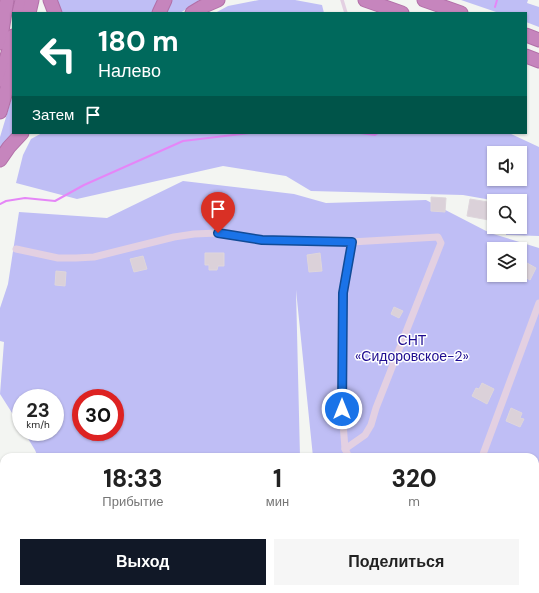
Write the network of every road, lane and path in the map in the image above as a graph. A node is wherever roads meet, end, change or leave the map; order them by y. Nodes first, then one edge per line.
1 (7, 0) edge
2 (22, 0) edge
3 (32, 0) edge
4 (50, 0) edge
5 (165, 0) edge
6 (218, 0) edge
7 (342, 0) edge
8 (352, 0) edge
9 (365, 0) edge
10 (424, 0) edge
11 (378, 5) junction
12 (19, 12) edge
13 (29, 12) edge
14 (55, 12) edge
15 (159, 12) edge
16 (194, 12) edge
17 (346, 12) edge
18 (399, 12) edge
19 (458, 12) edge
20 (527, 35) edge
21 (12, 39) edge
22 (539, 40) edge
23 (0, 43) edge
24 (527, 56) edge
25 (539, 61) edge
26 (12, 71) edge
27 (0, 80) edge
28 (0, 112) edge
29 (21, 134) edge
30 (0, 160) edge
31 (352, 242) junction
32 (16, 249) dead end
33 (539, 303) edge
34 (345, 449) junction
35 (346, 453) edge
36 (483, 453) edge

1 - 23 highway
2 - 12 highway
3 - 13 highway
4 - 14 highway
5 - 15 highway
6 - 16 highway
7 - 17 lane
8 - 11 highway
9 - 11 highway
10 - 19 highway
11 - 18 highway
20 - 22 highway
21 - 27 highway
24 - 25 highway
26 - 28 highway
29 - 30 highway
31 - 32 street
31 - 34 street
31 - 34 street
33 - 36 street
34 - 35 street

